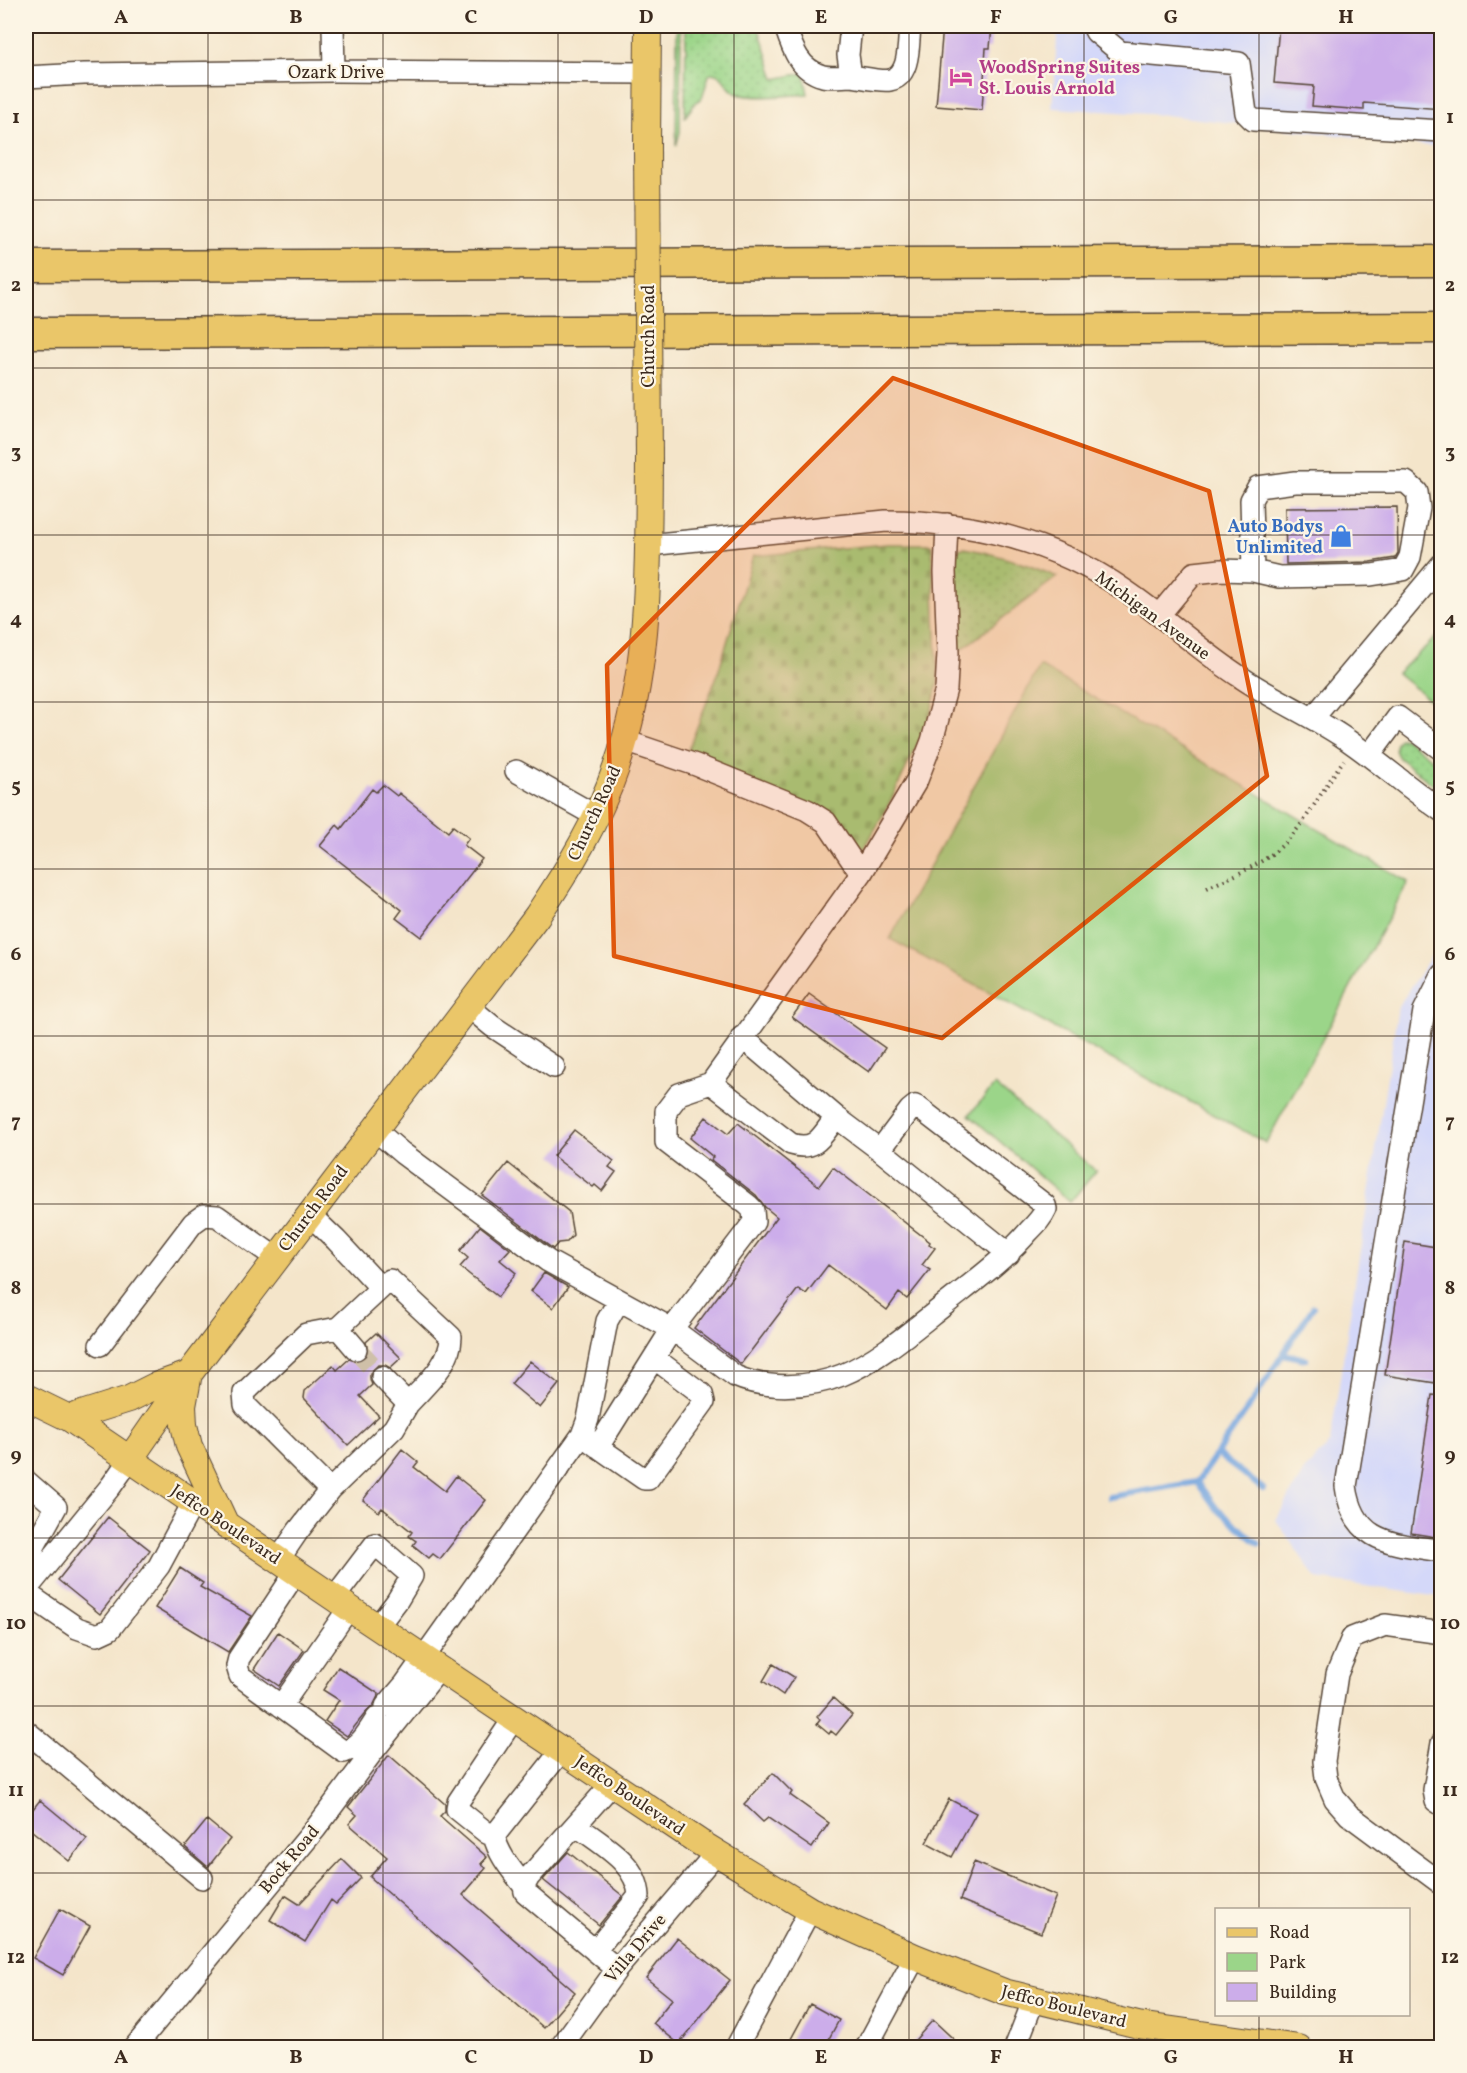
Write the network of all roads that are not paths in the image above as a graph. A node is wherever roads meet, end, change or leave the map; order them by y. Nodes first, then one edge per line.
1 (333, 26) edge
2 (648, 26) edge
3 (785, 26) edge
4 (851, 26) edge
5 (910, 26) edge
6 (1093, 26) edge
7 (334, 71) junction
8 (647, 73) junction
9 (851, 76) junction
10 (26, 77) edge
11 (1442, 131) edge
12 (1442, 261) edge
13 (26, 266) edge
14 (1442, 328) edge
15 (26, 333) edge
16 (947, 524) junction
17 (648, 545) junction
18 (1442, 564) edge
19 (1253, 572) junction
20 (1159, 615) junction
21 (1313, 718) junction
22 (625, 741) junction
23 (1362, 750) junction
24 (1442, 750) edge
25 (516, 771) dead end
26 (1442, 811) edge
27 (596, 816) junction
28 (861, 874) junction
29 (1442, 975) edge
30 (468, 1006) junction
31 (742, 1037) junction
32 (554, 1067) dead end
33 (711, 1083) junction
34 (836, 1117) junction
35 (374, 1129) junction
36 (880, 1150) junction
37 (309, 1215) junction
38 (1009, 1254) junction
39 (276, 1258) junction
40 (381, 1288) junction
41 (619, 1299) junction
42 (338, 1328) junction
43 (672, 1329) junction
44 (100, 1345) dead end
45 (356, 1349) tunnel mouth
46 (654, 1358) junction
47 (189, 1374) junction
48 (382, 1377) tunnel mouth
49 (26, 1396) edge
50 (408, 1404) junction
51 (69, 1418) junction
52 (590, 1441) junction
53 (130, 1459) junction
54 (26, 1481) edge
55 (330, 1490) junction
56 (193, 1503) junction
57 (226, 1526) junction
58 (1442, 1551) edge
59 (26, 1561) edge
60 (288, 1565) junction
61 (26, 1592) edge
62 (341, 1603) junction
63 (378, 1626) junction
64 (1442, 1633) edge
65 (432, 1663) junction
66 (281, 1706) junction
67 (514, 1718) junction
68 (26, 1731) edge
69 (1442, 1743) edge
70 (562, 1750) junction
71 (612, 1784) junction
72 (1442, 1805) edge
73 (576, 1825) junction
74 (494, 1836) junction
75 (716, 1853) junction
76 (202, 1878) dead end
77 (1442, 1884) edge
78 (524, 1886) junction
79 (810, 1910) junction
80 (595, 1951) junction
81 (915, 1957) junction
82 (617, 1969) junction
83 (1034, 1999) junction
84 (1205, 2041) edge
85 (134, 2048) edge
86 (560, 2048) edge
87 (736, 2048) edge
88 (866, 2048) edge
89 (1015, 2048) edge
90 (1299, 2048) edge

1 - 7 street
2 - 8 main road, Church Road
3 - 9 street
4 - 9 street
5 - 9 street
6 - 11 street
7 - 8 street, Ozark Drive
7 - 10 street, Ozark Drive
8 - 17 main road, Church Road, bridge
12 - 13 highway
14 - 15 highway
16 - 17 street, Michigan Avenue
16 - 20 street, Michigan Avenue
16 - 28 street
17 - 22 main road, Church Road
18 - 21 street
19 - 19 street
19 - 20 street
20 - 21 street, Michigan Avenue
21 - 23 street, Michigan Avenue
22 - 27 main road, Church Road
22 - 28 street
23 - 24 street
23 - 26 street, Michigan Avenue
25 - 27 street
27 - 30 main road, Church Road
28 - 31 street
29 - 58 street
30 - 32 street
30 - 35 main road, Church Road
31 - 33 street
31 - 34 street
33 - 34 street
33 - 43 street
34 - 36 street
35 - 37 main road, Church Road
35 - 41 street
36 - 38 street
36 - 38 street
37 - 39 main road, Church Road
37 - 40 street
38 - 43 street
39 - 44 street
39 - 47 main road, Church Road
40 - 42 street
40 - 50 street
41 - 43 street
41 - 52 street
42 - 45 street
42 - 55 street
43 - 46 street
46 - 52 street
46 - 52 street
47 - 51 main road
47 - 53 main road, Church Road
47 - 57 main road
48 - 50 street
49 - 51 main road, Jeffco Boulevard
50 - 55 street
51 - 53 main road, Jeffco Boulevard
52 - 65 street
53 - 56 main road, Jeffco Boulevard
53 - 61 street
54 - 59 street
55 - 60 street
56 - 57 main road, Jeffco Boulevard
56 - 61 street
57 - 60 main road, Jeffco Boulevard
60 - 62 main road, Jeffco Boulevard
60 - 66 street
62 - 63 main road, Jeffco Boulevard
62 - 63 street
62 - 66 street
63 - 65 main road, Jeffco Boulevard
64 - 77 street
65 - 66 street
65 - 67 main road, Jeffco Boulevard
65 - 85 street, Bock Road
67 - 70 main road, Jeffco Boulevard
67 - 74 street
68 - 76 street
69 - 72 street
70 - 71 main road, Jeffco Boulevard
70 - 74 street
71 - 73 street
71 - 75 main road, Jeffco Boulevard
73 - 78 street
73 - 80 street
74 - 78 street
75 - 79 main road, Jeffco Boulevard
75 - 82 street, Villa Drive
78 - 80 street
79 - 81 main road, Jeffco Boulevard
79 - 87 street
80 - 82 street
81 - 83 main road, Jeffco Boulevard
81 - 88 street
82 - 86 street, Villa Drive
83 - 84 main road, Jeffco Boulevard
83 - 89 street
84 - 90 main road, Jeffco Boulevard

